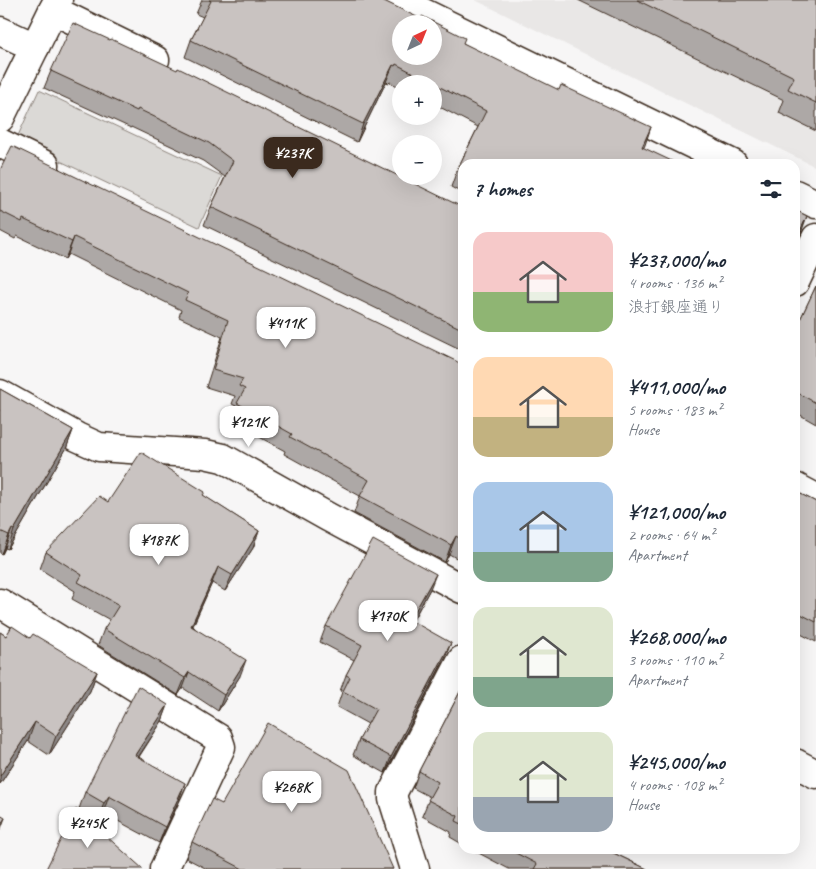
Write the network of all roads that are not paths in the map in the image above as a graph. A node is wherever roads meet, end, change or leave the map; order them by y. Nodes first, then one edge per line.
1 (397, 0) edge
2 (56, 5) edge
3 (0, 31) edge
4 (35, 47) junction
5 (178, 72) edge
6 (0, 118) edge
7 (0, 143) edge
8 (723, 159) edge
9 (62, 173) edge
10 (800, 196) edge
11 (816, 204) edge
12 (816, 238) edge
13 (800, 272) edge
14 (0, 394) edge
15 (800, 490) edge
16 (816, 498) edge
17 (458, 587) edge
18 (0, 604) edge
19 (458, 668) edge
20 (800, 766) edge
21 (816, 774) edge
22 (164, 869) edge
23 (415, 869) edge

1 - 8 street
2 - 4 street
2 - 5 street
3 - 4 street
4 - 6 street
7 - 9 street
10 - 11 street
12 - 13 street
14 - 17 street
15 - 16 street
18 - 22 street
19 - 23 street
20 - 21 street

